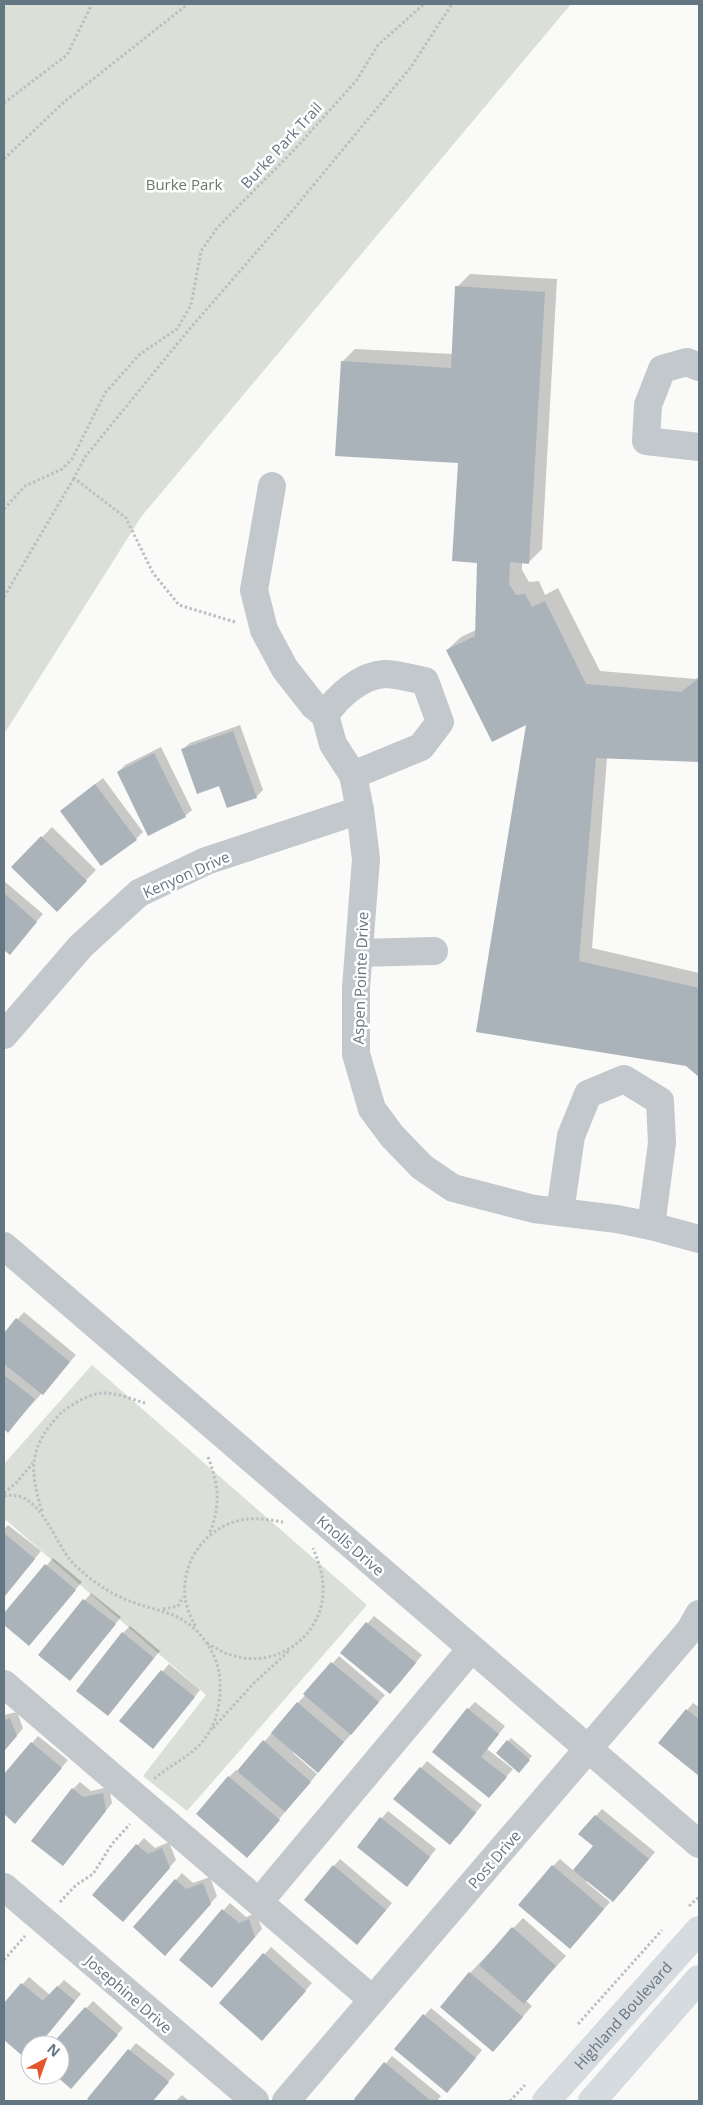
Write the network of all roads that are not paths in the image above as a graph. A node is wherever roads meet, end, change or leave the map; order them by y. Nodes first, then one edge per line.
1 (699, 367) edge
2 (699, 447) edge
3 (272, 486) dead end
4 (325, 715) junction
5 (354, 775) junction
6 (360, 810) junction
7 (434, 950) dead end
8 (359, 953) junction
9 (4, 1034) edge
10 (560, 1212) junction
11 (650, 1226) junction
12 (699, 1239) edge
13 (7, 1256) edge
14 (699, 1614) edge
15 (472, 1649) junction
16 (4, 1684) edge
17 (588, 1750) junction
18 (699, 1844) edge
19 (4, 1886) edge
20 (259, 1902) junction
21 (699, 1930) edge
22 (699, 1979) edge
23 (373, 2000) junction
24 (254, 2101) edge
25 (286, 2101) edge
26 (546, 2101) edge
27 (592, 2101) edge

1 - 2 street
3 - 4 street
4 - 5 street
4 - 5 street
5 - 6 street, Aspen Pointe Drive
6 - 8 street, Aspen Pointe Drive
6 - 9 street, Kenyon Drive
7 - 8 street
8 - 10 street, Aspen Pointe Drive
10 - 11 street, Aspen Pointe Drive
10 - 11 street
11 - 12 street, Aspen Pointe Drive
13 - 15 street, Knolls Drive
14 - 17 street, Post Drive
15 - 17 street, Knolls Drive
15 - 20 street
16 - 20 street
17 - 18 street, Knolls Drive
17 - 23 street, Post Drive
19 - 24 street, Josephine Drive
20 - 23 street
21 - 26 main road, Highland Boulevard
22 - 27 main road
23 - 25 street, Post Drive

